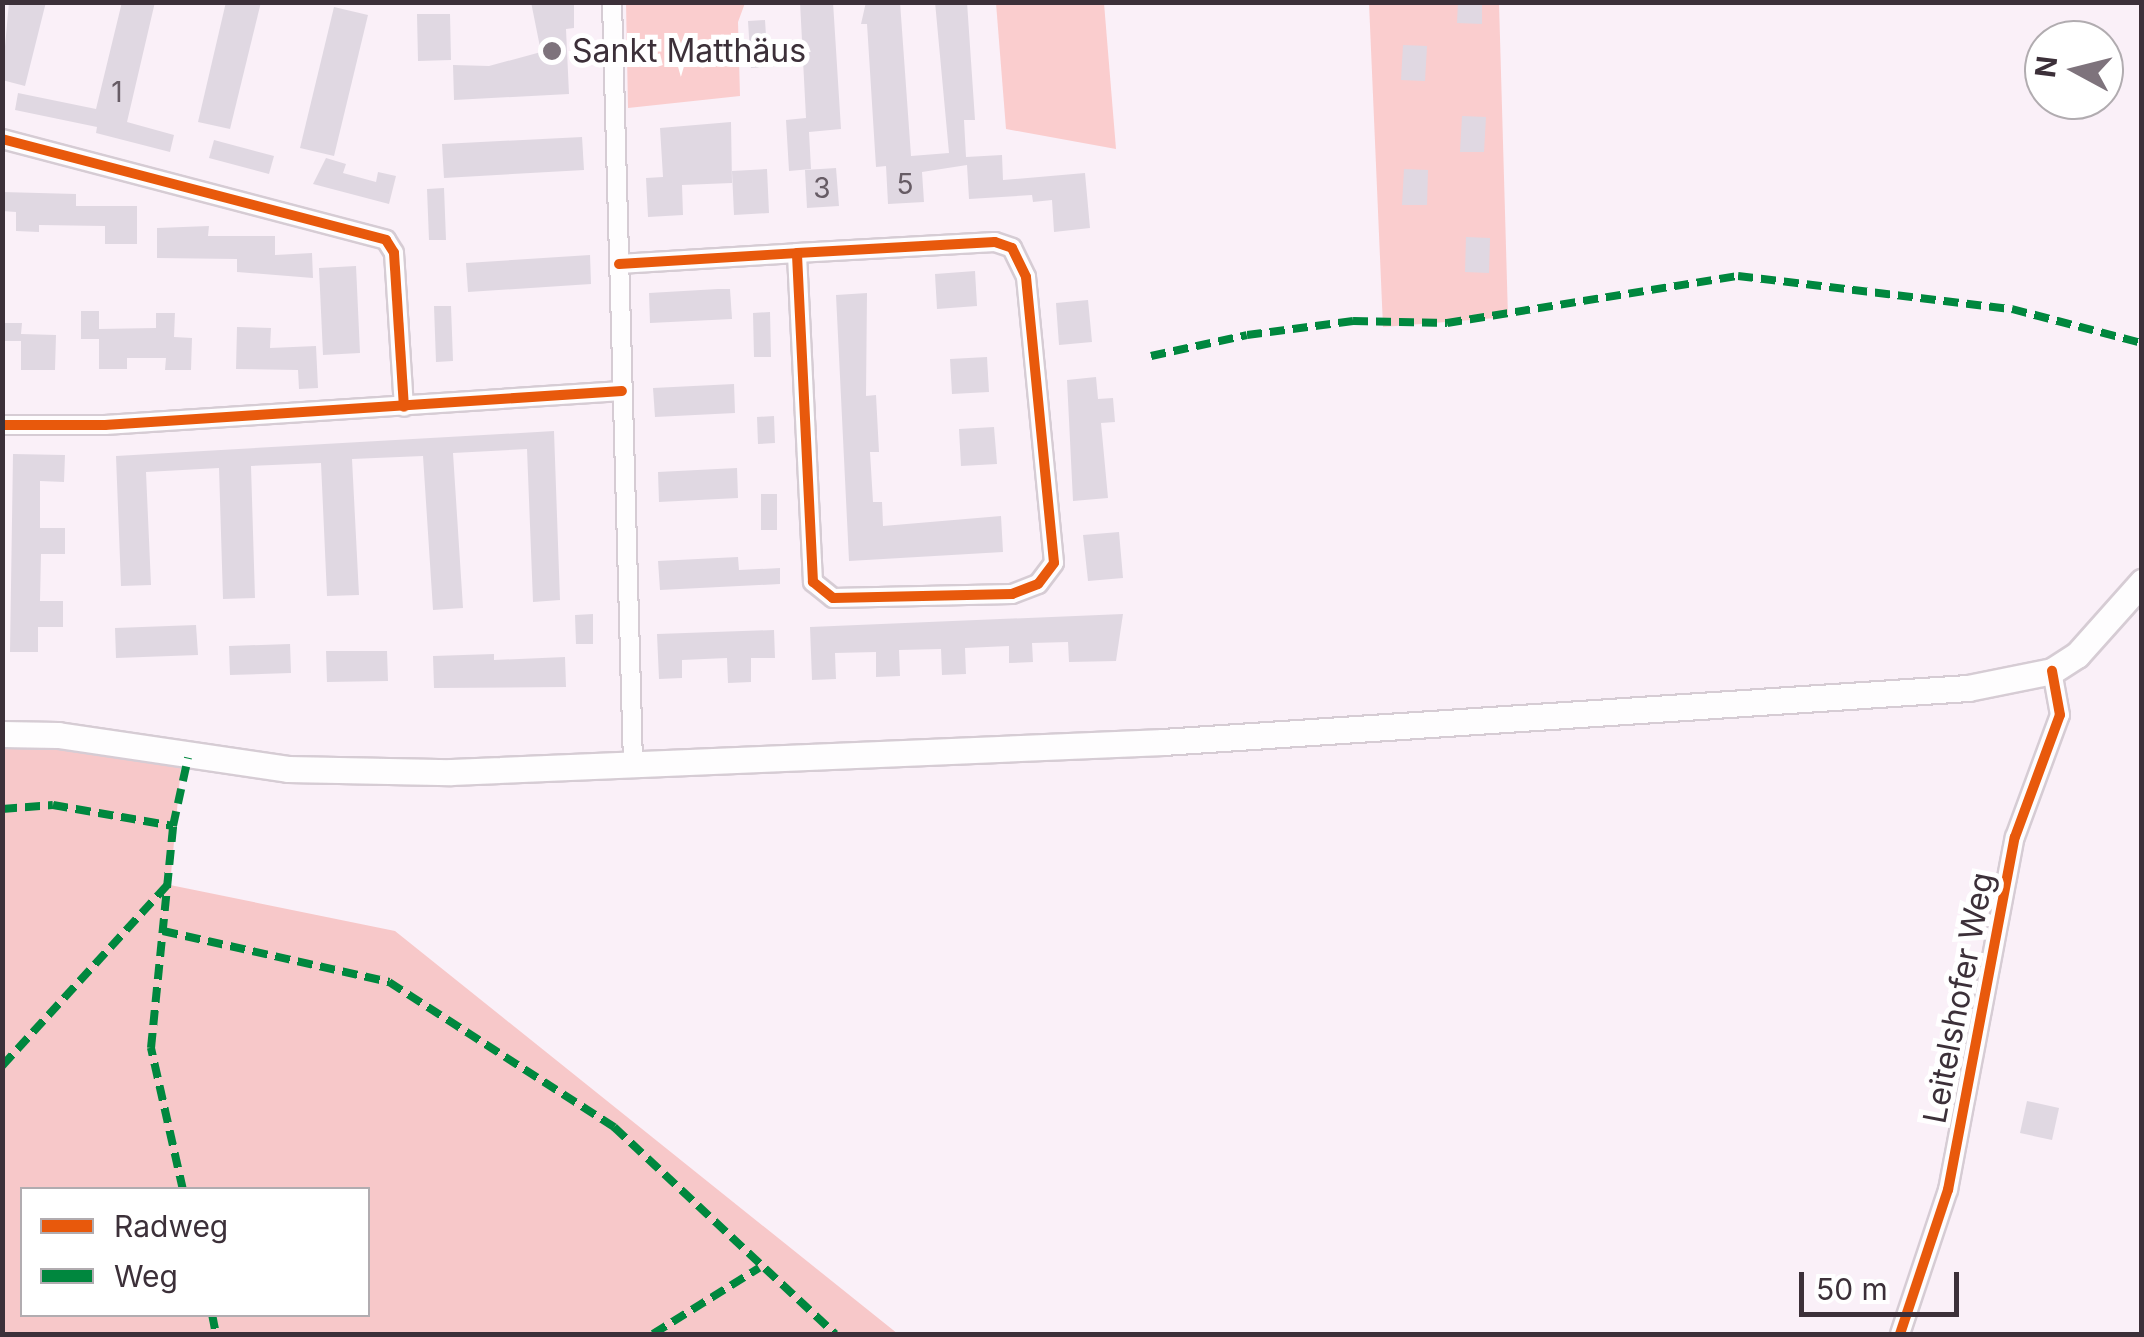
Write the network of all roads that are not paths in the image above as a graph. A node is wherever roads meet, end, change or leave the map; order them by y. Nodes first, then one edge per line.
1 (612, 2) edge
2 (2, 138) edge
3 (797, 253) junction
4 (619, 264) junction
5 (622, 391) junction
6 (404, 407) junction
7 (2, 425) edge
8 (2142, 582) edge
9 (2052, 671) junction
10 (2, 734) edge
11 (633, 765) junction
12 (1900, 1334) edge

1 - 4 street
2 - 6 street
3 - 3 street
3 - 4 street
4 - 5 street
5 - 6 street
5 - 11 street
6 - 7 street
8 - 9 main road
9 - 11 main road
9 - 12 street, Leitelshofer Weg
10 - 11 main road

